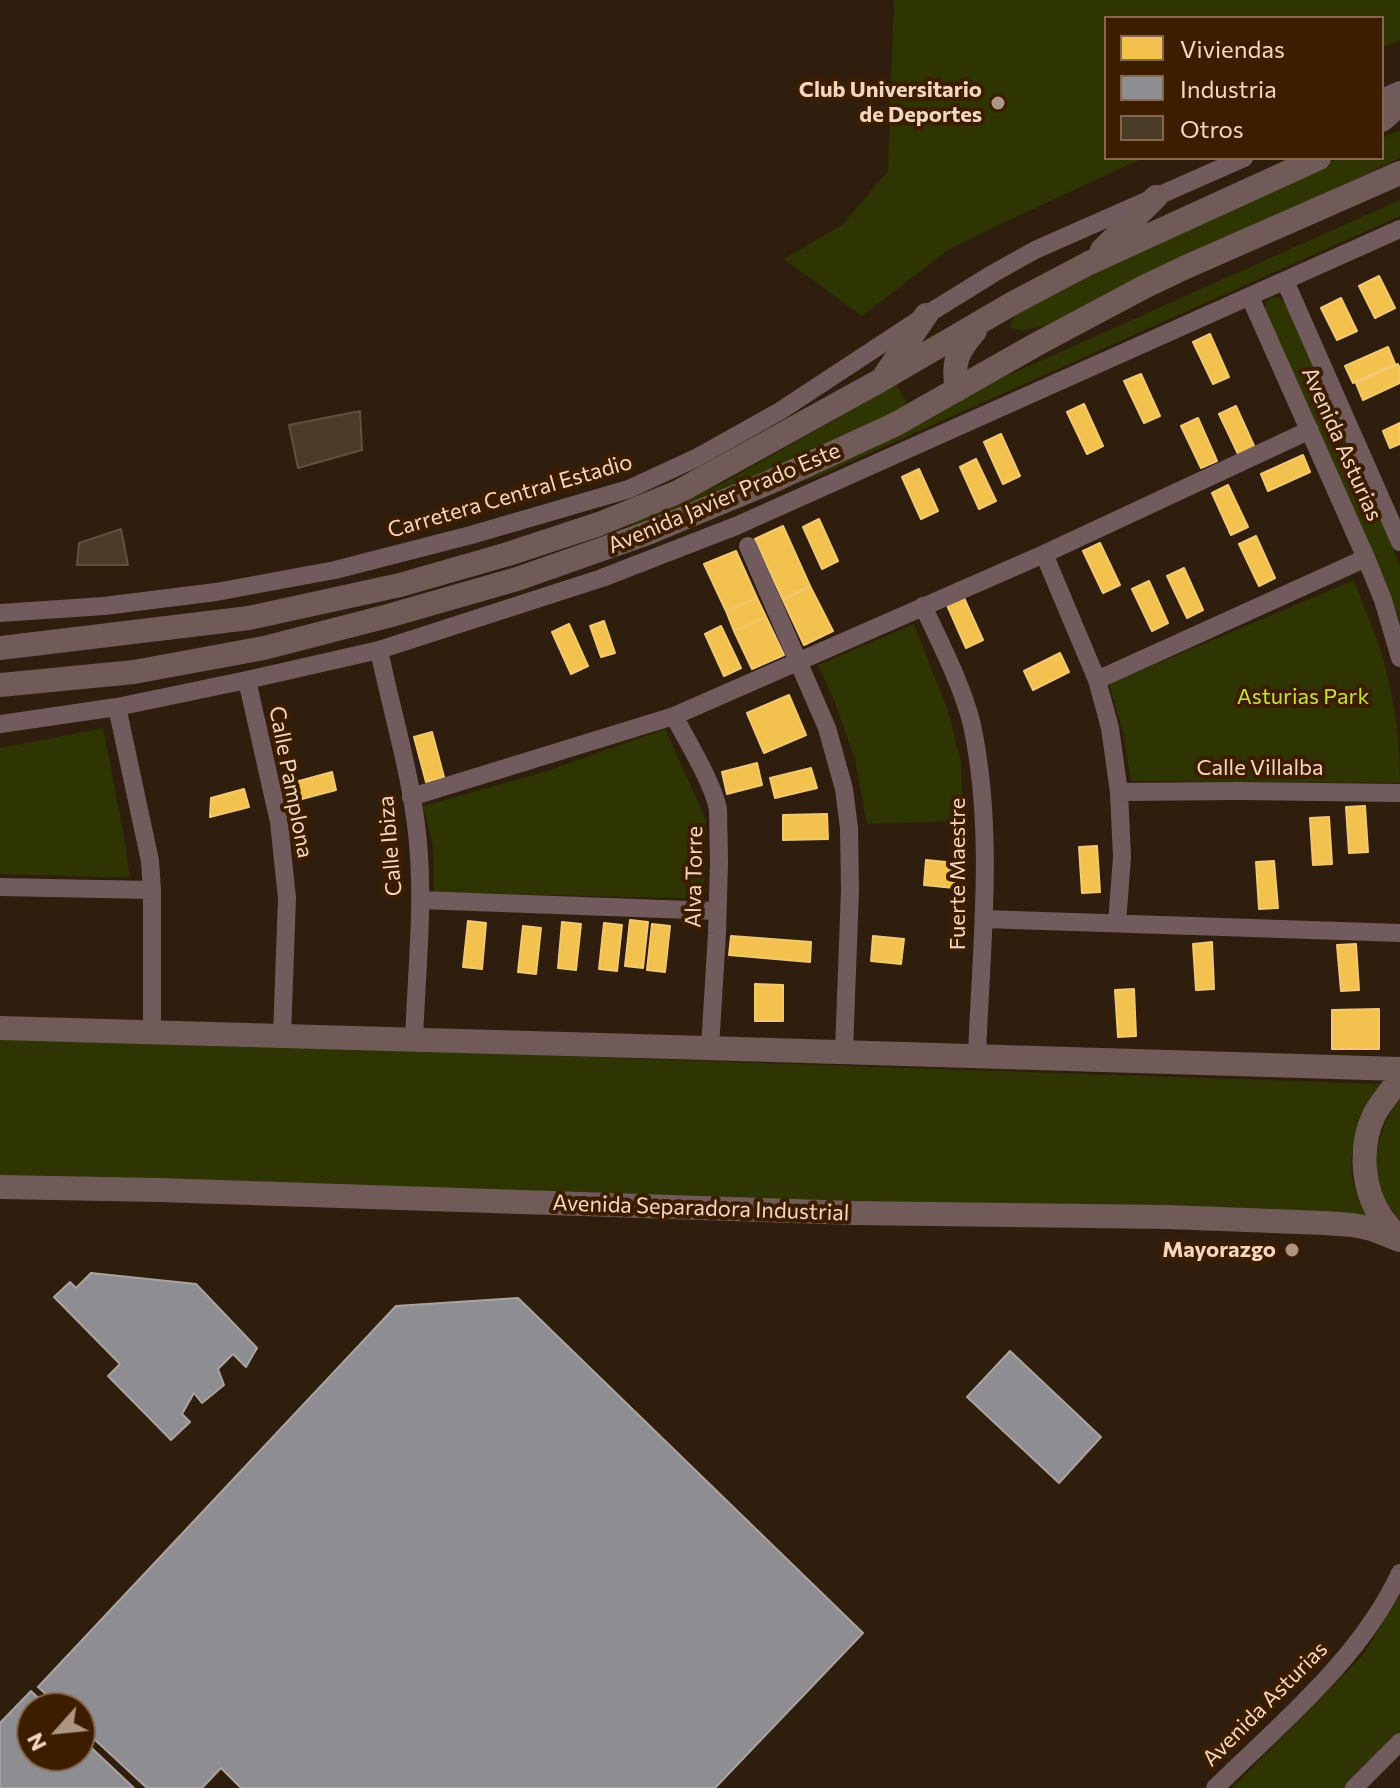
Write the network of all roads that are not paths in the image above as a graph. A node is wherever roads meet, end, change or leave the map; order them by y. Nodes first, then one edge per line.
1 (1400, 104) edge
2 (1384, 118) edge
3 (1239, 160) edge
4 (1315, 160) edge
5 (1400, 173) edge
6 (1156, 197) junction
7 (1400, 229) edge
8 (1089, 263) junction
9 (1285, 281) junction
10 (1250, 297) junction
11 (926, 315) junction
12 (984, 320) junction
13 (881, 380) junction
14 (957, 390) junction
15 (1310, 430) junction
16 (1400, 542) edge
17 (748, 546) dead end
18 (1044, 554) junction
19 (1366, 558) junction
20 (923, 606) junction
21 (0, 613) edge
22 (0, 648) edge
23 (379, 650) junction
24 (1400, 658) edge
25 (797, 662) junction
26 (247, 680) junction
27 (1097, 680) junction
28 (0, 685) edge
29 (117, 707) junction
30 (674, 716) junction
31 (0, 724) edge
32 (1119, 792) junction
33 (1400, 793) edge
34 (411, 797) junction
35 (0, 887) edge
36 (152, 890) junction
37 (420, 900) junction
38 (717, 911) junction
39 (984, 919) junction
40 (1117, 923) junction
41 (1400, 933) edge
42 (0, 1028) edge
43 (152, 1032) junction
44 (282, 1036) junction
45 (414, 1041) junction
46 (710, 1048) junction
47 (844, 1051) junction
48 (977, 1055) junction
49 (1400, 1069) edge
50 (1400, 1079) edge
51 (0, 1187) edge
52 (1400, 1240) edge
53 (1400, 1573) edge
54 (1400, 1742) edge
55 (1215, 1788) edge
56 (1354, 1788) edge

1 - 2 main road
3 - 6 street, Carretera Central Estadio
4 - 8 main road, Avenida Javier Prado Este
5 - 14 main road, Avenida Javier Prado Este
6 - 8 main road
6 - 11 street, Carretera Central Estadio
7 - 9 street
8 - 12 main road, Avenida Javier Prado Este
9 - 10 street
9 - 16 street, Avenida Asturias
10 - 15 street, Avenida Asturias
10 - 23 street
11 - 13 main road
11 - 21 street, Carretera Central Estadio
12 - 13 main road, Avenida Javier Prado Este
12 - 14 main road
13 - 22 main road, Avenida Javier Prado Este
14 - 28 main road, Avenida Javier Prado Este
15 - 18 street
15 - 19 street, Avenida Asturias
17 - 25 street
18 - 20 street
18 - 27 street
19 - 24 street, Avenida Asturias
19 - 27 street
20 - 25 street
20 - 39 street, Fuerte Maestre
23 - 26 street
23 - 34 street, Calle Ibiza
25 - 30 street
25 - 47 street
26 - 29 street
26 - 44 street, Calle Pamplona
27 - 32 street
29 - 31 street
29 - 36 street
30 - 34 street
30 - 38 street, Alva Torre
32 - 33 street, Calle Villalba
32 - 40 street
34 - 37 street, Calle Ibiza
35 - 36 street
36 - 43 street
37 - 38 street
37 - 45 street, Calle Ibiza
38 - 46 street, Alva Torre
39 - 40 street
39 - 48 street, Fuerte Maestre
40 - 41 street
42 - 43 main road
43 - 44 main road
44 - 45 main road
45 - 46 main road
46 - 47 main road
47 - 48 main road
48 - 49 main road
50 - 52 main road
51 - 52 main road, Avenida Separadora Industrial
53 - 55 street, Avenida Asturias
54 - 56 street

